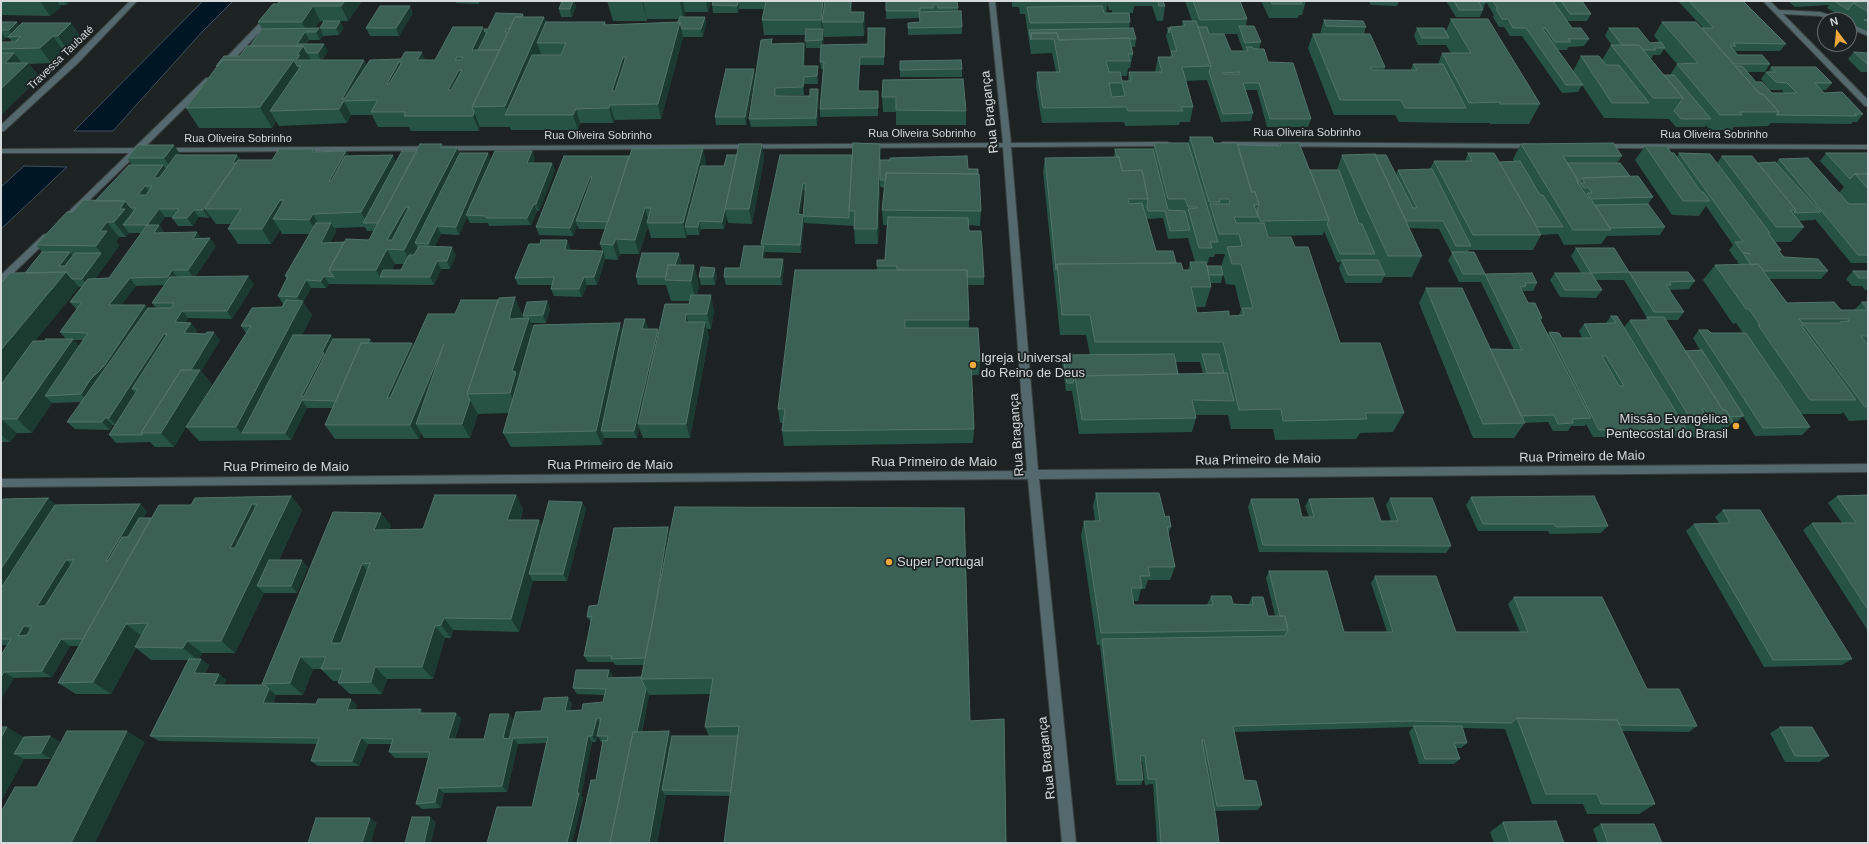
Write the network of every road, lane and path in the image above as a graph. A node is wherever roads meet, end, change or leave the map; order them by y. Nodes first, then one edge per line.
1 (134, 1) edge
2 (285, 1) edge
3 (992, 1) edge
4 (1766, 1) edge
5 (1778, 12) junction
6 (1817, 14) edge
7 (1857, 29) edge
8 (1868, 34) edge
9 (1868, 104) edge
10 (1, 128) edge
11 (1007, 144) junction
12 (1178, 144) edge
13 (1218, 144) edge
14 (1540, 146) edge
15 (1594, 146) edge
16 (1868, 147) edge
17 (138, 150) junction
18 (1, 151) edge
19 (1, 280) edge
20 (1868, 468) edge
21 (1033, 476) junction
22 (1, 483) edge
23 (1069, 843) edge

1 - 10 street, Travessa Taubaté
2 - 17 street
3 - 11 street, Rua Bragança
4 - 5 street
5 - 6 street
5 - 9 street
7 - 8 street
11 - 12 street, Rua Oliveira Sobrinho
11 - 17 street, Rua Oliveira Sobrinho
11 - 21 street, Rua Bragança
13 - 14 street, Rua Oliveira Sobrinho
15 - 16 street, Rua Oliveira Sobrinho
17 - 18 street, Rua Oliveira Sobrinho
17 - 19 street
20 - 21 street, Rua Primeiro de Maio
21 - 22 street, Rua Primeiro de Maio
21 - 23 street, Rua Bragança

